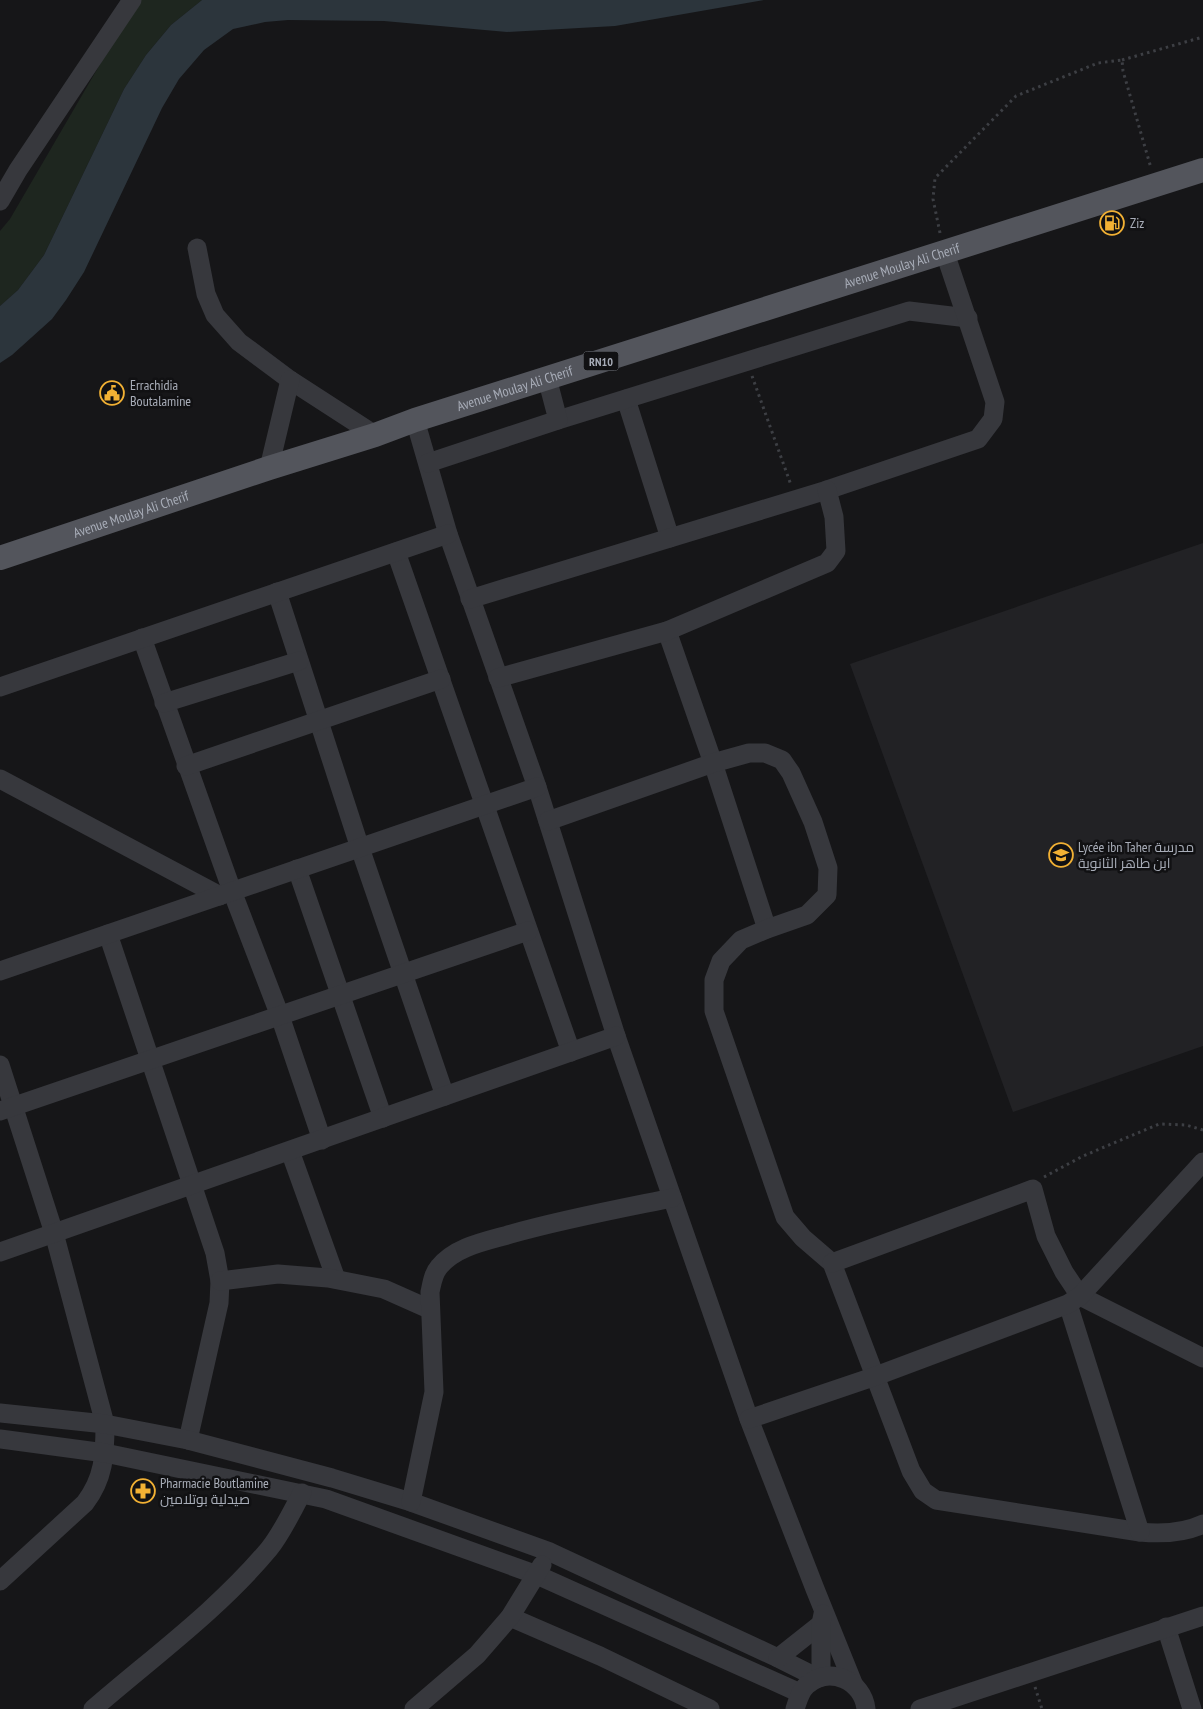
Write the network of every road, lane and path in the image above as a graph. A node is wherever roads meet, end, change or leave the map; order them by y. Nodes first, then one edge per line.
1 (132, 0) edge
2 (1203, 37) edge
3 (1122, 60) junction
4 (1203, 170) edge
5 (1156, 185) junction
6 (0, 201) edge
7 (197, 248) dead end
8 (945, 253) junction
9 (968, 318) junction
10 (747, 361) junction
11 (547, 378) junction
12 (290, 380) junction
13 (626, 399) junction
14 (415, 420) junction
15 (558, 420) junction
16 (375, 435) junction
17 (428, 463) junction
18 (269, 468) junction
19 (827, 490) junction
20 (796, 500) junction
21 (448, 534) junction
22 (670, 538) junction
23 (396, 552) junction
24 (0, 558) edge
25 (277, 592) junction
26 (470, 599) junction
27 (667, 631) junction
28 (142, 638) junction
29 (299, 661) junction
30 (498, 678) junction
31 (441, 679) junction
32 (0, 687) edge
33 (164, 703) junction
34 (318, 721) junction
35 (713, 763) junction
36 (186, 766) junction
37 (0, 779) edge
38 (537, 787) junction
39 (484, 805) junction
40 (548, 821) junction
41 (360, 848) junction
42 (297, 869) junction
43 (226, 894) junction
44 (767, 929) junction
45 (528, 931) junction
46 (108, 934) junction
47 (0, 971) edge
48 (404, 974) junction
49 (340, 995) junction
50 (280, 1016) junction
51 (616, 1036) junction
52 (570, 1052) junction
53 (151, 1060) junction
54 (0, 1065) edge
55 (445, 1096) junction
56 (7, 1109) edge
57 (383, 1118) junction
58 (1203, 1130) edge
59 (322, 1140) junction
60 (290, 1151) junction
61 (1203, 1162) edge
62 (193, 1185) junction
63 (1033, 1190) junction
64 (672, 1198) junction
65 (54, 1233) junction
66 (0, 1252) edge
67 (832, 1263) junction
68 (336, 1280) junction
69 (220, 1281) junction
70 (1074, 1300) junction
71 (429, 1309) junction
72 (1203, 1358) edge
73 (876, 1376) junction
74 (0, 1413) edge
75 (749, 1419) junction
76 (106, 1424) junction
77 (0, 1439) edge
78 (188, 1440) junction
79 (105, 1452) junction
80 (302, 1493) junction
81 (411, 1502) junction
82 (1203, 1524) edge
83 (1140, 1532) junction
84 (550, 1552) junction
85 (537, 1575) junction
86 (0, 1581) edge
87 (1203, 1616) edge
88 (510, 1617) junction
89 (822, 1617) junction
90 (1166, 1627) junction
91 (778, 1658) junction
92 (819, 1678) junction
93 (853, 1683) junction
94 (798, 1701) edge
95 (93, 1709) edge
96 (414, 1709) edge
97 (710, 1709) edge
98 (866, 1709) edge
99 (920, 1709) edge
100 (1192, 1709) edge

1 - 6 street
2 - 3 path
3 - 5 path
3 - 8 path
4 - 5 main road, Avenue Moulay Ali Cherif / RN10
5 - 8 main road, Avenue Moulay Ali Cherif / RN10
7 - 12 street
8 - 9 street
8 - 11 main road, Avenue Moulay Ali Cherif / RN10
9 - 10 street
9 - 19 street
10 - 13 street
10 - 20 path
11 - 14 main road, Avenue Moulay Ali Cherif / RN10
11 - 15 street
12 - 16 street
12 - 18 street
13 - 15 street
13 - 22 street
14 - 16 main road, Avenue Moulay Ali Cherif / RN10
14 - 17 street
15 - 17 street
16 - 18 main road, Avenue Moulay Ali Cherif / RN10
17 - 21 street
18 - 24 main road, Avenue Moulay Ali Cherif / RN10
19 - 20 street
19 - 27 street
20 - 22 street
21 - 23 street
21 - 26 street
22 - 26 street
23 - 25 street
23 - 31 street
25 - 28 street
25 - 29 street
26 - 30 street
27 - 30 street
27 - 35 street
28 - 32 street
28 - 33 street
29 - 33 street
29 - 34 street
30 - 38 street
31 - 34 street
31 - 39 street
33 - 36 street
34 - 36 street
34 - 41 street
35 - 40 street
35 - 44 street
35 - 44 street
36 - 43 street
37 - 43 street
38 - 39 street
38 - 40 street
39 - 41 street
39 - 45 street
40 - 51 street
41 - 42 street
41 - 48 street
42 - 43 street
42 - 49 street
43 - 46 street
43 - 50 street
44 - 67 street
45 - 48 street
45 - 52 street
46 - 47 street
46 - 53 street
48 - 49 street
48 - 55 street
49 - 50 street
49 - 57 street
50 - 53 street
50 - 59 street
51 - 52 street
51 - 64 street
52 - 55 street
53 - 56 street
53 - 62 street
54 - 56 street
55 - 57 street
56 - 65 street
57 - 59 street
58 - 63 path
59 - 60 street
60 - 62 street
60 - 68 street
61 - 70 street
62 - 65 street
62 - 69 street
63 - 67 street
63 - 70 street
64 - 71 street
64 - 75 street
65 - 66 street
65 - 76 street
67 - 73 street
68 - 69 street
68 - 71 street
69 - 78 street
70 - 72 street
70 - 73 street
70 - 83 street
71 - 81 street
73 - 75 street
73 - 83 street
74 - 76 street
75 - 89 street
76 - 78 street
76 - 79 street
77 - 79 street
78 - 81 street
79 - 80 street
79 - 86 street
80 - 85 street
80 - 95 street
81 - 84 street
82 - 83 street
84 - 85 street
84 - 91 street
85 - 88 street
85 - 94 street
87 - 90 street
88 - 96 street
88 - 97 street
89 - 91 street
89 - 92 street
89 - 93 street
90 - 99 street
90 - 100 street
91 - 92 street
92 - 93 street
92 - 94 street
93 - 98 street

